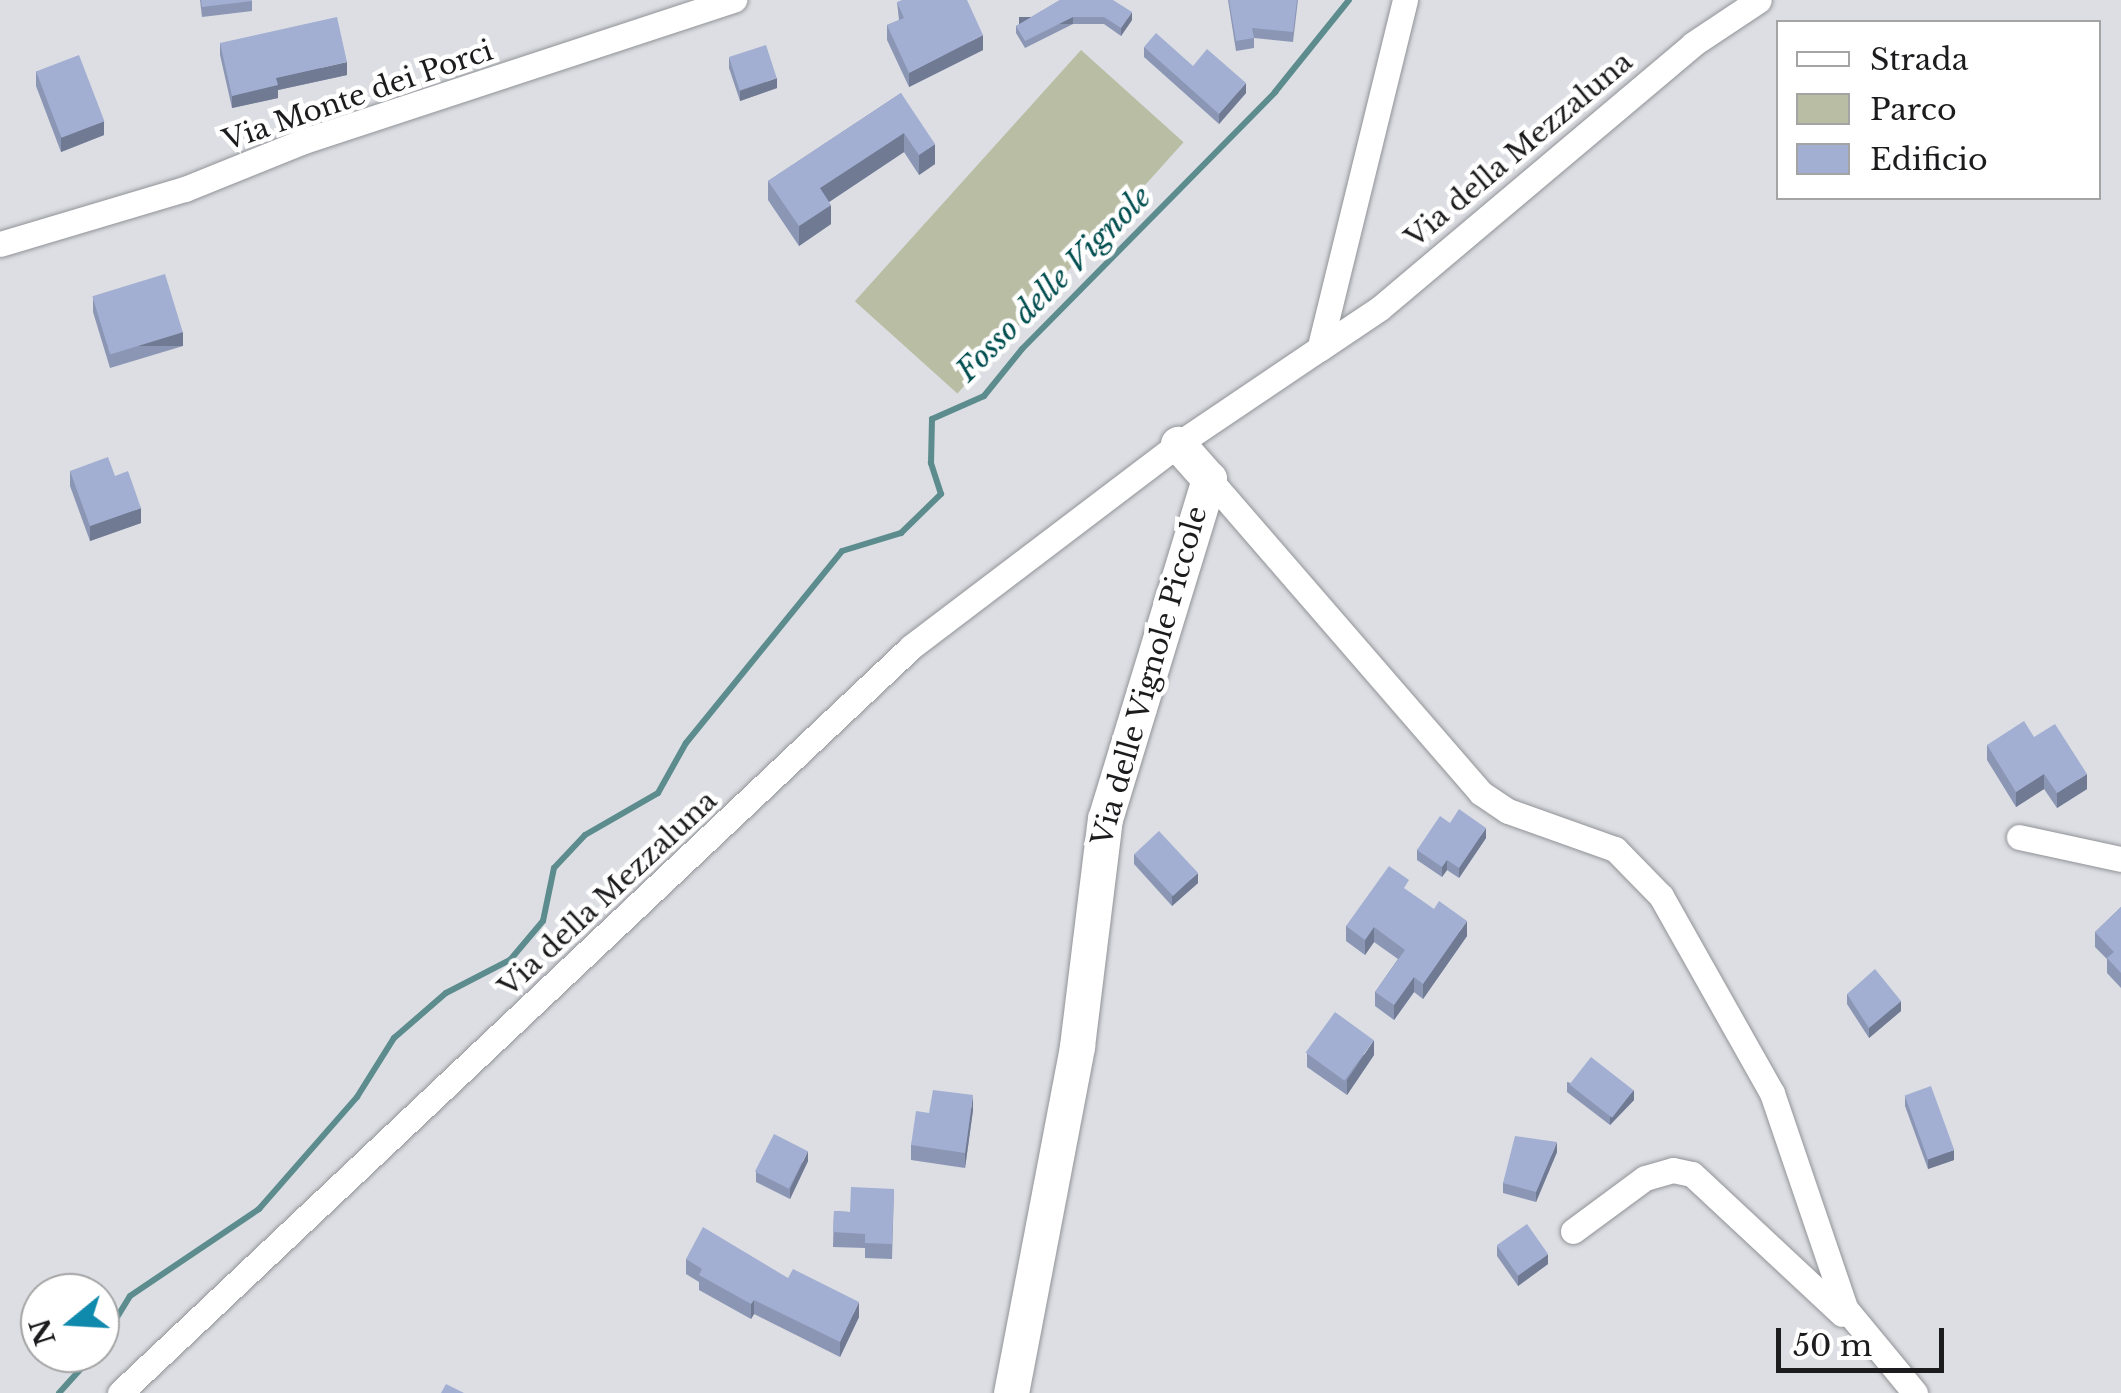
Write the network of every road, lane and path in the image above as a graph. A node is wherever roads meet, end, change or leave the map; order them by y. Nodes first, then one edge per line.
1 (734, 0) edge
2 (1405, 0) edge
3 (1759, 0) edge
4 (0, 244) edge
5 (1319, 349) junction
6 (1166, 452) junction
7 (1209, 480) junction
8 (2020, 837) dead end
9 (2121, 859) edge
10 (1573, 1231) dead end
11 (1867, 1338) junction
12 (120, 1393) edge
13 (1010, 1393) edge
14 (1915, 1393) edge

1 - 4 street, Via Monte dei Porci
2 - 5 street
3 - 5 street, Via della Mezzaluna
5 - 6 street, Via della Mezzaluna
6 - 7 street, Via delle Vignole Piccole
6 - 12 street, Via della Mezzaluna
7 - 11 street
7 - 13 street, Via delle Vignole Piccole
8 - 9 street
10 - 11 street
11 - 14 street

